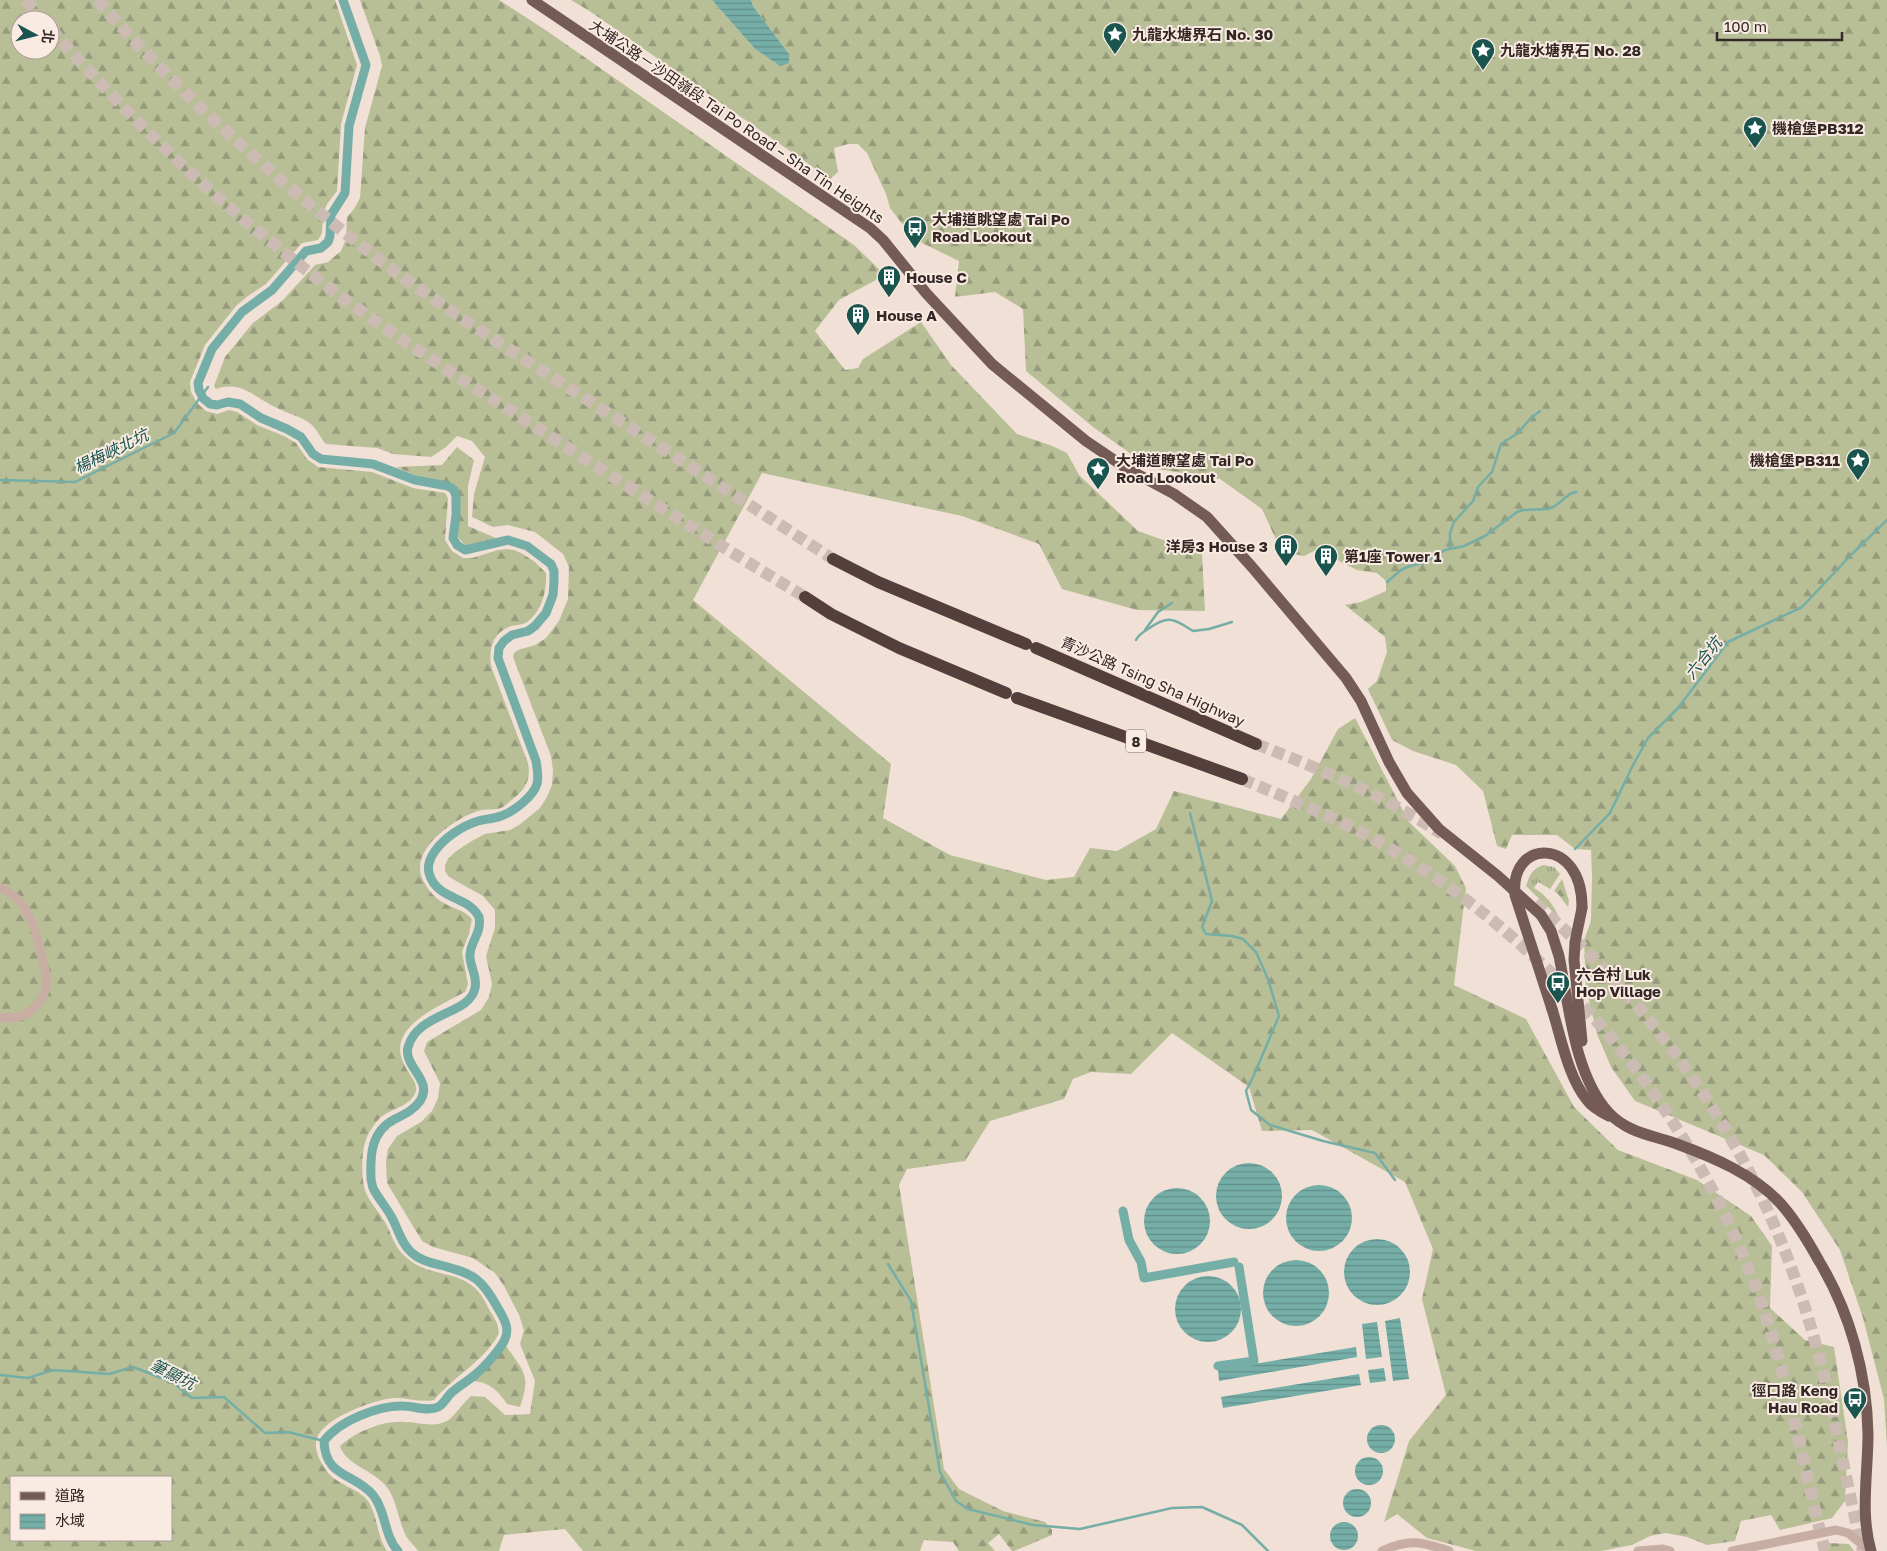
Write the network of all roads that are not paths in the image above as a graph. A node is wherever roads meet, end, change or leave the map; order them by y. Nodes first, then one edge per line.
1 (532, 0) edge
2 (833, 559) tunnel mouth
3 (805, 597) tunnel mouth
4 (1256, 744) tunnel mouth
5 (1242, 779) tunnel mouth
6 (0, 888) edge
7 (0, 1017) edge
8 (1582, 1064) junction
9 (1619, 1122) junction
10 (1382, 1551) edge
11 (1449, 1551) edge
12 (1638, 1551) edge
13 (1670, 1551) edge
14 (1732, 1551) edge
15 (1870, 1551) edge

1 - 8 main road, 大埔公路－沙田嶺段 Tai Po Road – Sha Tin Heights
2 - 4 highway, 青沙公路 Tsing Sha Highway
3 - 5 highway, 8
6 - 7 street
8 - 9 main road, 大埔公路－沙田嶺段 Tai Po Road – Sha Tin Heights
8 - 9 main road, bridge
9 - 15 main road, 大埔公路－沙田嶺段 Tai Po Road – Sha Tin Heights
10 - 11 street
12 - 13 street
14 - 15 street

